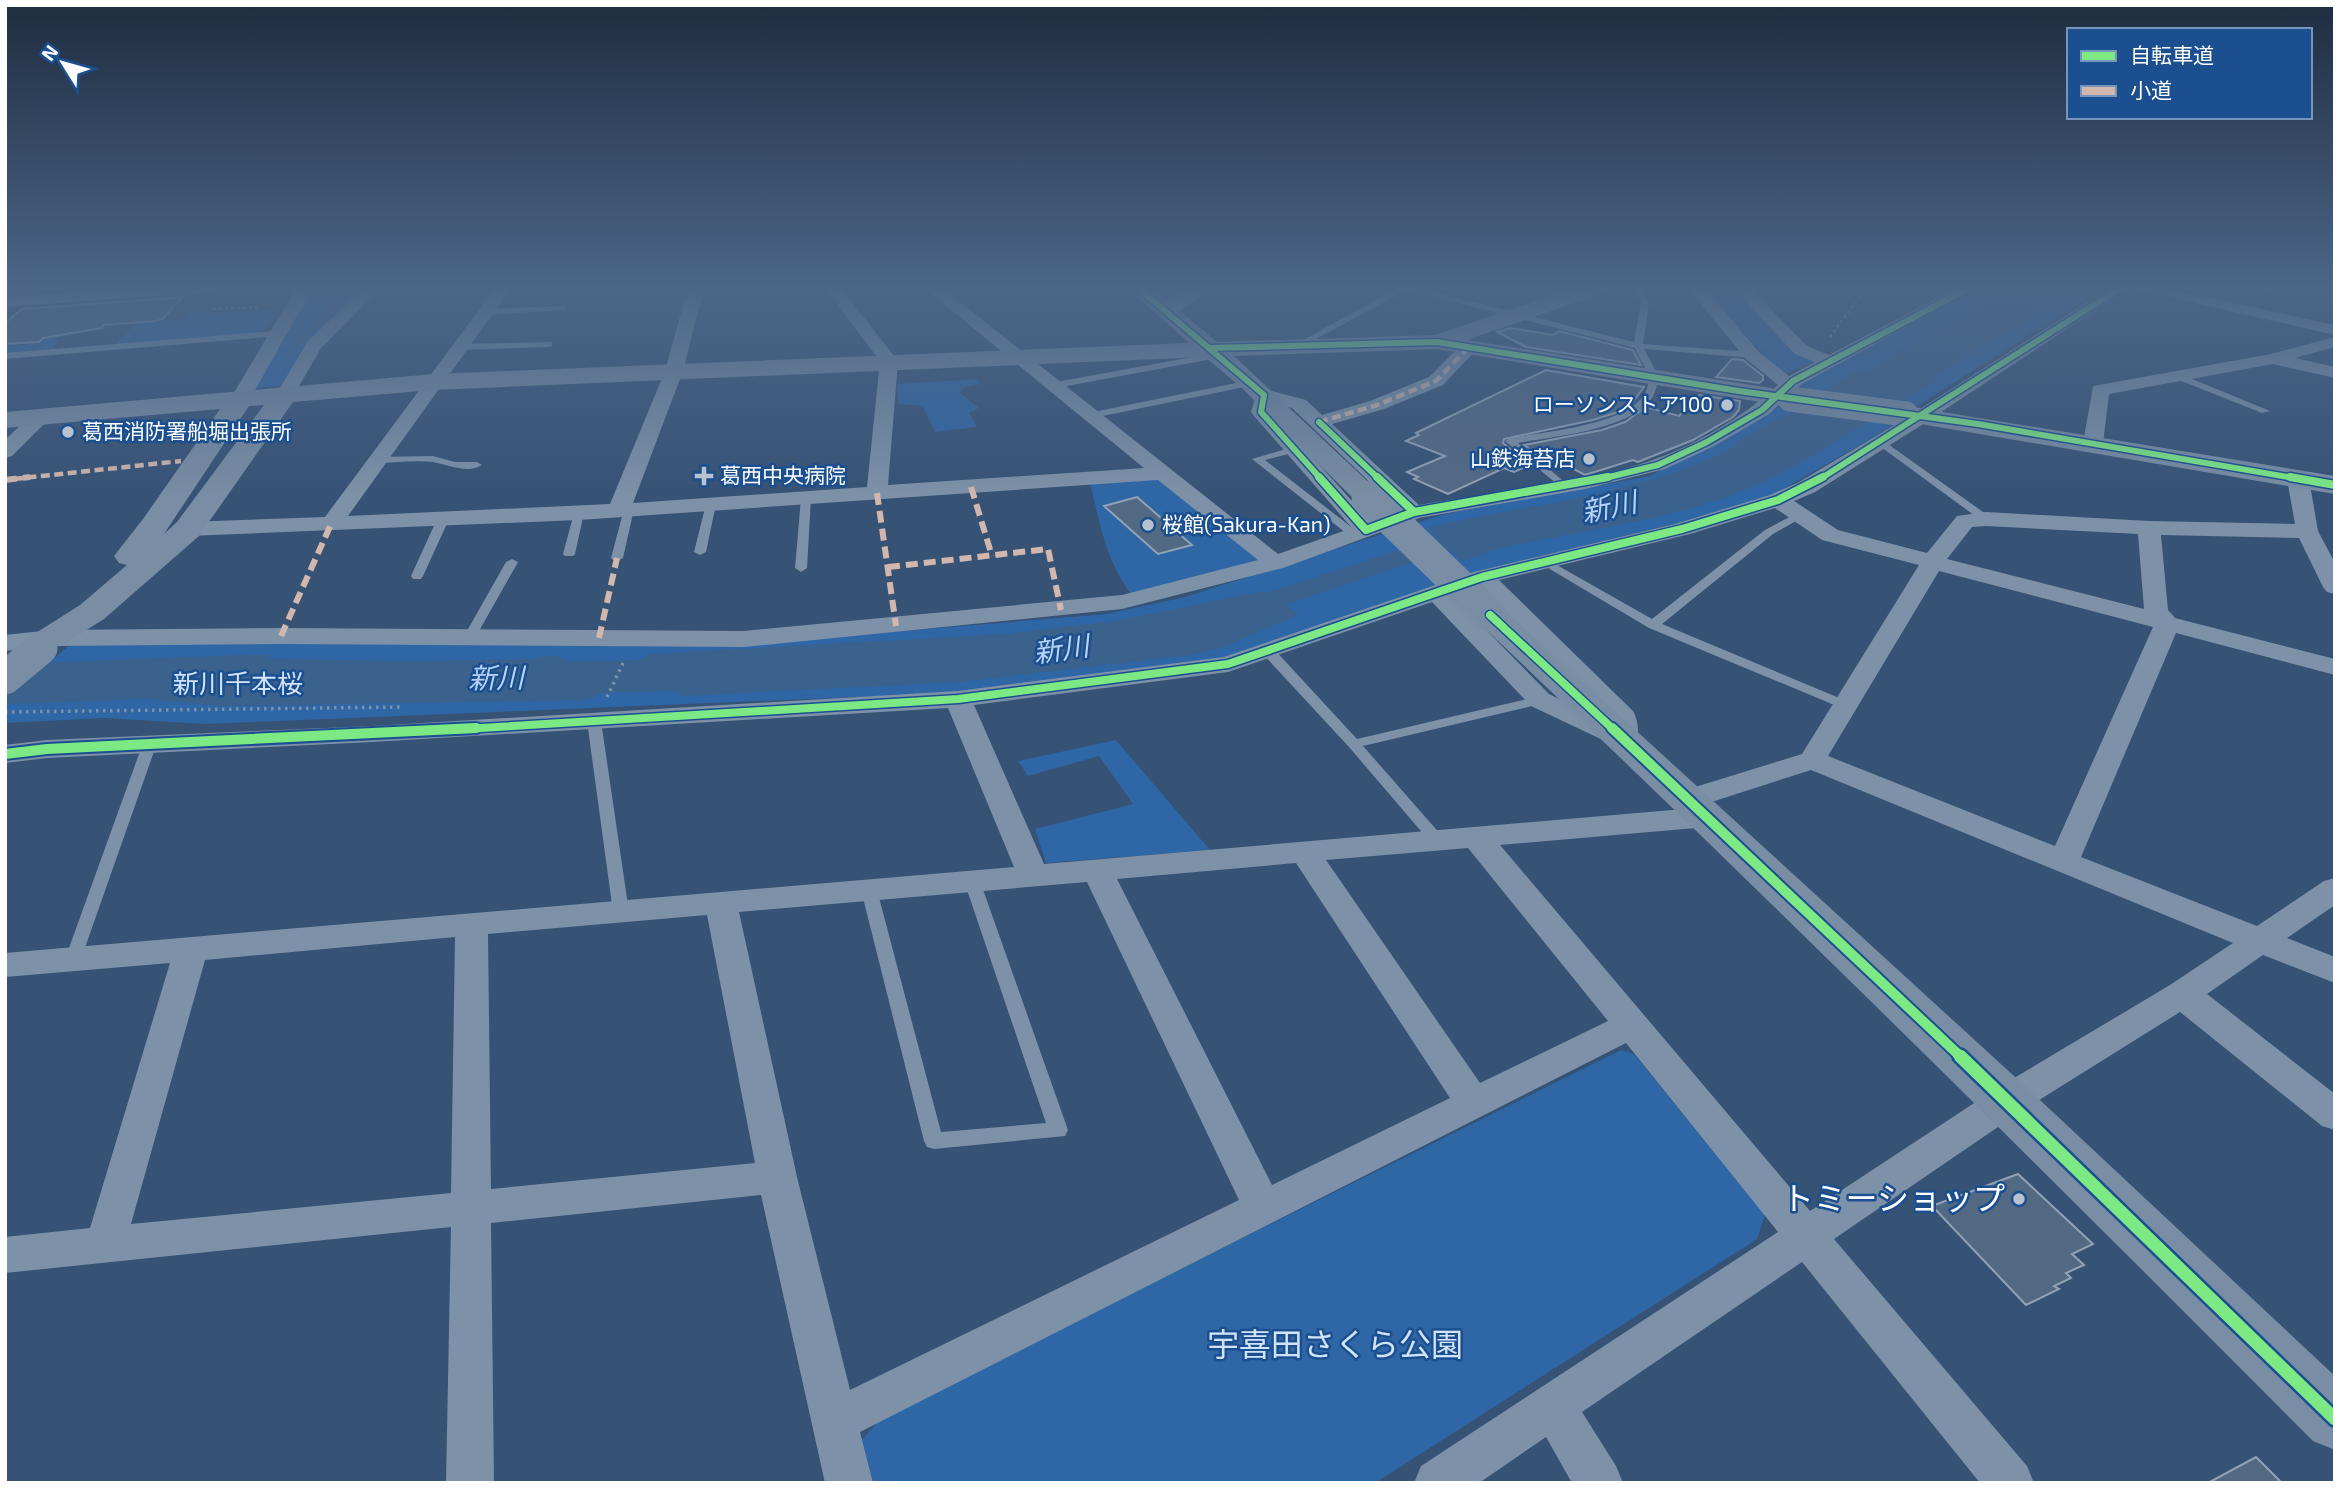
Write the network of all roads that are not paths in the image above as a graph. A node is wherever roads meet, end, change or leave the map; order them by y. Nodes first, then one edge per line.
1 (264, 356) edge
2 (307, 356) edge
3 (452, 356) edge
4 (678, 356) edge
5 (885, 356) edge
6 (987, 356) edge
7 (1020, 356) edge
8 (1194, 356) edge
9 (1221, 356) edge
10 (1460, 356) edge
11 (1525, 356) edge
12 (1644, 356) edge
13 (1754, 356) edge
14 (1817, 356) edge
15 (1841, 356) edge
16 (2010, 356) edge
17 (2281, 356) edge
18 (2272, 359) junction
19 (889, 361) junction
20 (1831, 362) junction
21 (674, 371) junction
22 (2335, 373) edge
23 (2177, 376) junction
24 (1653, 378) junction
25 (433, 382) junction
26 (1056, 385) junction
27 (1258, 389) junction
28 (1786, 393) junction
29 (284, 396) junction
30 (239, 401) junction
31 (2265, 411) dead end
32 (1093, 415) junction
33 (1914, 416) junction
34 (40, 418) junction
35 (5, 420) edge
36 (1319, 422) junction
37 (1881, 442) junction
38 (2093, 443) junction
39 (1296, 449) junction
40 (5, 452) edge
41 (377, 460) junction
42 (477, 465) dead end
43 (1165, 473) junction
44 (2298, 479) junction
45 (2335, 485) edge
46 (1563, 486) junction
47 (877, 493) junction
48 (806, 498) junction
49 (1778, 500) junction
50 (711, 504) junction
51 (624, 510) junction
52 (1414, 512) junction
53 (579, 513) junction
54 (1799, 514) junction
55 (443, 517) junction
56 (1986, 519) junction
57 (332, 522) junction
58 (2149, 528) junction
59 (188, 529) junction
60 (2307, 531) junction
61 (1361, 532) junction
62 (700, 552) dead end
63 (569, 554) dead end
64 (617, 558) dead end
65 (512, 562) dead end
66 (1544, 562) junction
67 (1275, 563) junction
68 (1932, 563) junction
69 (801, 568) dead end
70 (417, 576) dead end
71 (2335, 587) edge
72 (1435, 592) junction
73 (1486, 596) junction
74 (2167, 624) junction
75 (1653, 625) junction
76 (469, 638) junction
77 (5, 643) edge
78 (46, 643) junction
79 (1266, 650) junction
80 (2335, 667) edge
81 (5, 678) edge
82 (958, 699) junction
83 (1540, 700) junction
84 (1844, 705) junction
85 (599, 711) junction
86 (1625, 742) junction
87 (150, 743) junction
88 (1354, 744) junction
89 (5, 754) edge
90 (1812, 760) junction
91 (1698, 808) junction
92 (1476, 837) junction
93 (1437, 840) junction
94 (1304, 852) junction
95 (2063, 862) junction
96 (1097, 870) junction
97 (1034, 876) junction
98 (972, 881) junction
99 (2335, 888) edge
100 (869, 890) junction
101 (721, 903) junction
102 (621, 912) junction
103 (472, 925) junction
104 (2257, 940) junction
105 (191, 949) junction
106 (73, 960) junction
107 (5, 965) edge
108 (2335, 971) edge
109 (2182, 994) junction
110 (1631, 1025) junction
111 (2007, 1101) junction
112 (1474, 1104) junction
113 (2335, 1115) edge
114 (777, 1177) junction
115 (471, 1207) junction
116 (1263, 1208) junction
117 (1805, 1235) junction
118 (106, 1245) junction
119 (5, 1255) edge
120 (1553, 1406) junction
121 (2335, 1419) edge
122 (835, 1421) junction
123 (470, 1483) edge
124 (849, 1483) edge
125 (1438, 1483) edge
126 (1599, 1483) edge
127 (2010, 1483) edge

1 - 30 street
2 - 29 street
3 - 25 street
4 - 21 street
5 - 19 street
6 - 19 street
7 - 26 street
8 - 26 lane
9 - 27 street
10 - 36 street
11 - 24 street
12 - 24 lane
13 - 28 street
14 - 20 street
15 - 20 street
16 - 33 street
17 - 18 street
18 - 22 street
18 - 23 street
19 - 21 street
19 - 47 street
20 - 28 street
21 - 25 street
21 - 51 street
23 - 31 lane
23 - 38 street
24 - 28 street
24 - 46 lane
25 - 29 street
25 - 41 street
26 - 32 street
27 - 32 lane
27 - 36 street
27 - 39 street
27 - 73 street, bridge
28 - 33 street, bridge
28 - 46 street
29 - 30 street
29 - 59 street
30 - 34 street
30 - 78 street
32 - 43 street
33 - 37 street
33 - 38 street
34 - 35 street
34 - 40 street
36 - 52 street
37 - 49 street
37 - 56 lane
38 - 44 street
39 - 61 street
39 - 61 lane
41 - 42 lane
41 - 57 street
43 - 47 street
43 - 67 street
44 - 45 street
44 - 60 street
46 - 52 street
47 - 48 street
48 - 50 street
48 - 69 lane
49 - 54 street
49 - 66 street
50 - 51 street
50 - 62 lane
51 - 53 street
51 - 64 lane
52 - 61 street
53 - 55 street
53 - 63 lane
54 - 68 street
54 - 75 lane
55 - 57 street
55 - 70 lane
56 - 58 street
56 - 68 street
57 - 59 street
58 - 60 street
58 - 74 street
59 - 78 street
60 - 71 street
61 - 67 street
65 - 76 lane
66 - 73 street
66 - 75 lane
67 - 76 street
68 - 74 street
68 - 84 street
72 - 73 street
72 - 79 street
72 - 83 street
73 - 86 street
74 - 80 street
74 - 95 street
75 - 84 lane
76 - 78 street
77 - 78 street
78 - 81 street, bridge
79 - 82 street
79 - 88 lane
82 - 85 street
82 - 97 street
83 - 86 street
83 - 88 lane
84 - 90 street
85 - 87 street
85 - 102 lane
86 - 91 street
87 - 89 street
87 - 106 lane
88 - 93 lane
90 - 91 street
90 - 95 street
91 - 92 street
91 - 111 street
92 - 93 street
92 - 110 street
93 - 94 street
94 - 96 street
94 - 112 street
95 - 104 street
96 - 97 street
96 - 116 street
97 - 98 street
98 - 100 street
98 - 100 lane
99 - 104 street
100 - 101 street
101 - 102 street
101 - 114 street
102 - 103 street
103 - 105 street
103 - 115 street
104 - 108 street
104 - 109 street
105 - 106 street
105 - 118 street
106 - 107 street
109 - 111 street
109 - 113 street
110 - 112 street
110 - 117 street
111 - 117 street
111 - 121 street
112 - 116 street
114 - 115 street
114 - 122 street
115 - 118 street
115 - 123 street
116 - 122 street
117 - 120 street
117 - 127 street
118 - 119 street
120 - 125 street
120 - 126 street
122 - 124 street

